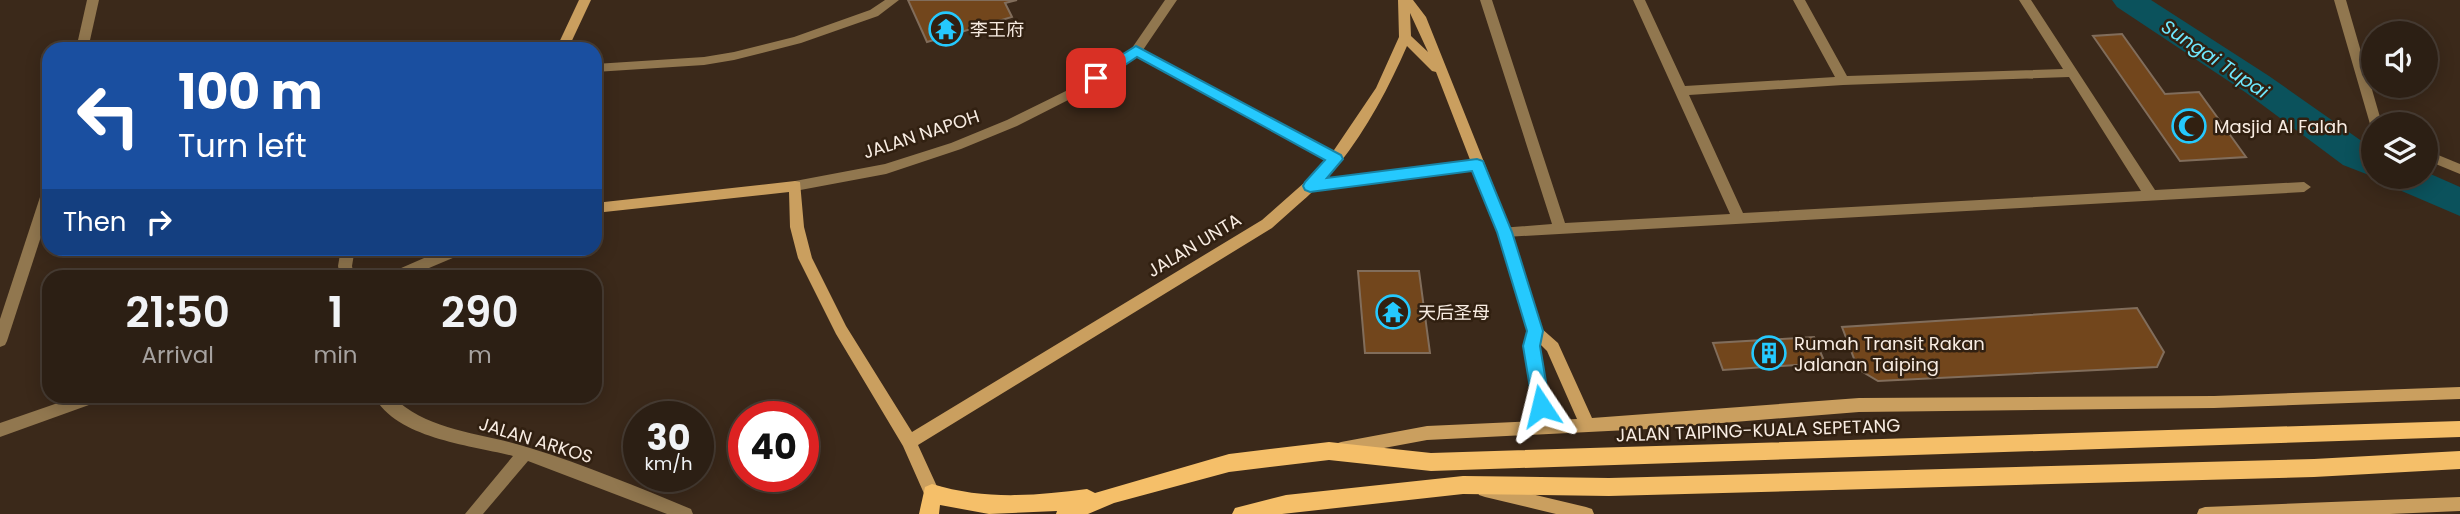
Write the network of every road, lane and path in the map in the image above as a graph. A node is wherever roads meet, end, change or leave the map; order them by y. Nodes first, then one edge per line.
1 (93, 0) edge
2 (585, 0) edge
3 (892, 0) edge
4 (1171, 0) edge
5 (1406, 0) edge
6 (1486, 0) edge
7 (1639, 0) edge
8 (1799, 0) edge
9 (2025, 0) edge
10 (2340, 0) edge
11 (1405, 37) junction
12 (84, 42) edge
13 (565, 42) edge
14 (1136, 51) junction
15 (602, 68) edge
16 (2071, 73) junction
17 (1442, 75) junction
18 (1843, 81) junction
19 (1681, 91) junction
20 (2373, 112) edge
21 (1335, 159) junction
22 (2438, 160) edge
23 (1477, 165) junction
24 (2460, 169) edge
25 (795, 186) junction
26 (1310, 186) junction
27 (2304, 187) dead end
28 (2152, 197) junction
29 (602, 207) edge
30 (42, 212) edge
31 (1738, 217) junction
32 (1560, 228) junction
33 (1505, 232) junction
34 (443, 256) edge
35 (411, 270) edge
36 (1535, 331) junction
37 (0, 341) edge
38 (2460, 393) edge
39 (75, 403) edge
40 (388, 403) edge
41 (1587, 424) junction
42 (1545, 426) junction
43 (2460, 429) edge
44 (0, 430) edge
45 (909, 442) junction
46 (1329, 451) junction
47 (525, 453) junction
48 (2460, 460) edge
49 (1463, 485) junction
50 (932, 493) junction
51 (1111, 495) junction
52 (2460, 504) edge
53 (1286, 509) edge
54 (473, 514) edge
55 (685, 514) edge
56 (929, 514) edge
57 (1066, 514) edge
58 (1242, 514) edge
59 (1586, 514) edge
60 (2205, 514) edge

1 - 12 street
2 - 13 main road
3 - 15 street
4 - 14 street, JALAN NAPOH
5 - 11 main road, JALAN UNTA
5 - 17 main road
6 - 32 street
7 - 19 street
8 - 18 street
9 - 16 street
10 - 20 street
11 - 17 main road
11 - 21 main road, JALAN UNTA
14 - 21 street
14 - 25 street, JALAN NAPOH
16 - 18 street
16 - 28 street
17 - 23 main road
18 - 19 street
19 - 31 street
21 - 26 main road, JALAN UNTA
22 - 24 street
23 - 26 street
23 - 33 main road
25 - 29 main road, JALAN NAPOH
25 - 45 main road
26 - 45 main road, JALAN UNTA
27 - 28 street
28 - 31 street
30 - 37 street
31 - 32 street
32 - 33 street
33 - 36 main road
34 - 35 street
36 - 41 main road
36 - 42 main road
38 - 41 main road
39 - 44 street
40 - 47 street, JALAN ARKOS
41 - 42 main road
42 - 46 main road
43 - 46 main road, JALAN TAIPING-KUALA SEPETANG
45 - 50 main road
46 - 51 main road, JALAN TAIPING-KUALA SEPETANG
47 - 54 street
47 - 55 street, JALAN ARKOS
48 - 49 main road
49 - 53 main road
49 - 59 main road
50 - 51 main road
50 - 56 main road
51 - 57 main road, JALAN TAIPING-KUALA SEPETANG
52 - 60 main road
53 - 58 main road

